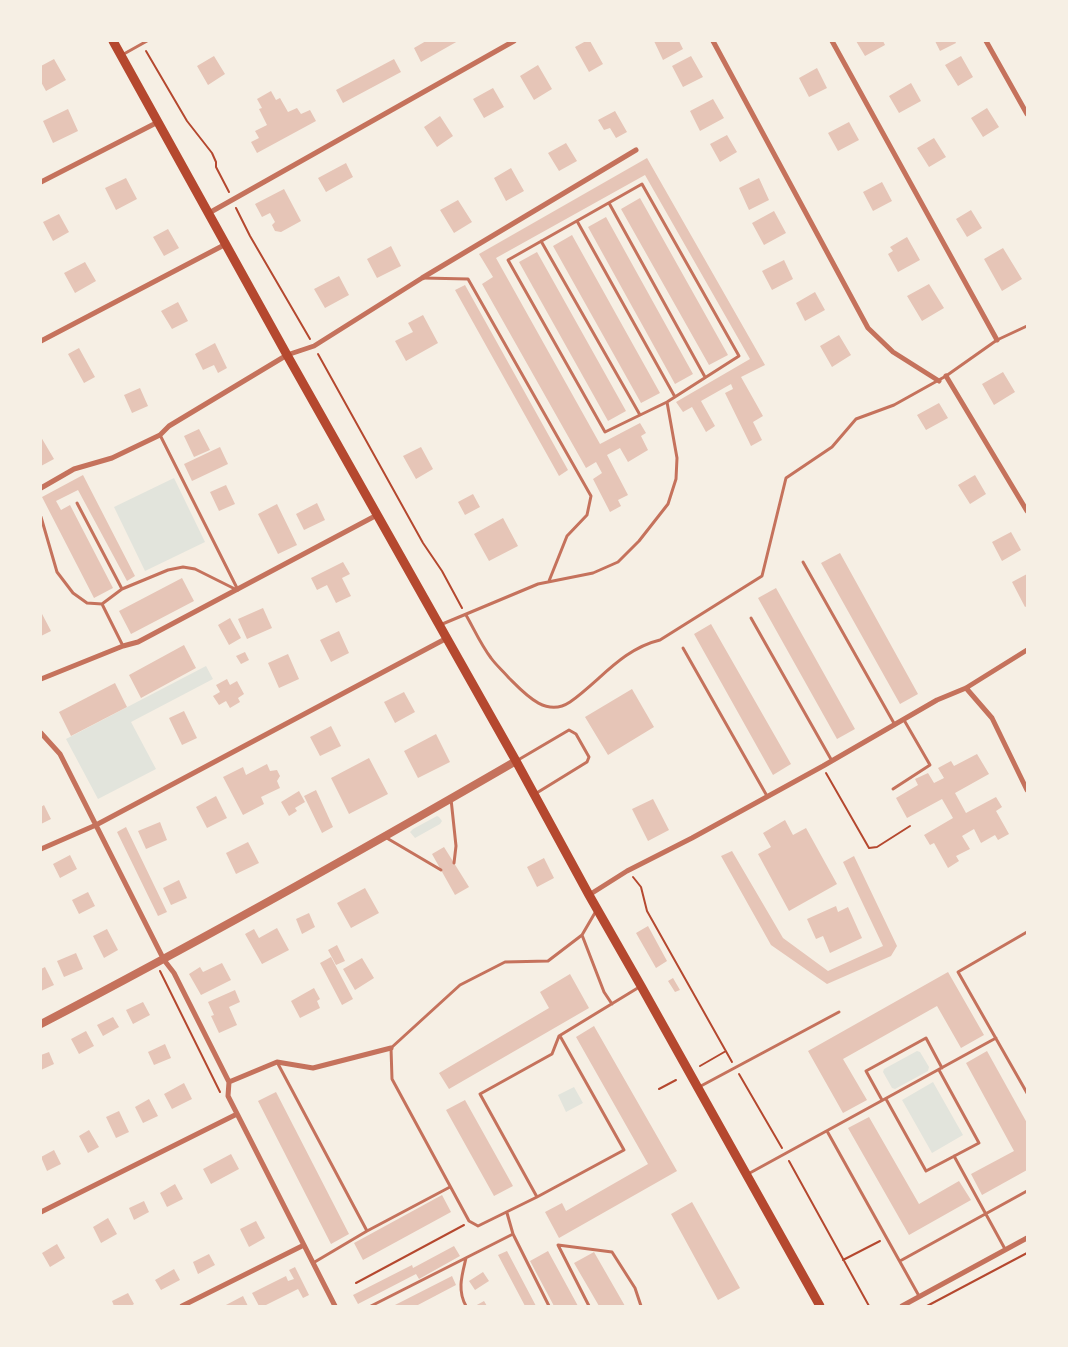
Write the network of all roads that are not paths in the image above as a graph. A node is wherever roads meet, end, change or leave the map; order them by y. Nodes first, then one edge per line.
1 (113, 41) edge
2 (147, 41) edge
3 (514, 41) edge
4 (713, 41) edge
5 (832, 41) edge
6 (986, 41) edge
7 (122, 56) junction
8 (1027, 114) edge
9 (158, 122) junction
10 (636, 150) dead end
11 (41, 182) edge
12 (609, 203) junction
13 (209, 213) junction
14 (577, 221) junction
15 (542, 241) junction
16 (226, 244) junction
17 (422, 278) junction
18 (1026, 328) edge
19 (997, 340) junction
20 (41, 341) edge
21 (287, 355) junction
22 (946, 376) junction
23 (706, 377) junction
24 (939, 380) junction
25 (675, 397) junction
26 (667, 402) junction
27 (640, 415) junction
28 (160, 435) junction
29 (41, 488) edge
30 (77, 503) dead end
31 (1027, 511) edge
32 (377, 515) junction
33 (41, 517) edge
34 (803, 562) dead end
35 (549, 580) junction
36 (122, 589) junction
37 (238, 590) junction
38 (102, 604) junction
39 (466, 615) junction
40 (751, 618) dead end
41 (440, 626) junction
42 (447, 638) junction
43 (123, 646) junction
44 (684, 648) dead end
45 (1027, 650) edge
46 (41, 679) edge
47 (966, 688) junction
48 (904, 720) junction
49 (894, 724) junction
50 (41, 733) edge
51 (516, 761) junction
52 (832, 761) junction
53 (893, 789) dead end
54 (1027, 790) edge
55 (534, 794) junction
56 (768, 796) junction
57 (451, 798) junction
58 (96, 825) junction
59 (385, 837) junction
60 (41, 849) edge
61 (454, 863) dead end
62 (441, 870) dead end
63 (589, 895) junction
64 (597, 908) junction
65 (1027, 932) edge
66 (582, 935) junction
67 (160, 962) junction
68 (641, 986) junction
69 (612, 1004) junction
70 (838, 1012) dead end
71 (41, 1024) edge
72 (559, 1036) junction
73 (996, 1038) junction
74 (391, 1048) junction
75 (277, 1062) junction
76 (941, 1069) junction
77 (229, 1082) junction
78 (698, 1088) junction
79 (1027, 1092) edge
80 (884, 1100) junction
81 (237, 1114) junction
82 (827, 1131) junction
83 (954, 1156) junction
84 (747, 1174) junction
85 (450, 1187) junction
86 (1027, 1191) edge
87 (537, 1197) junction
88 (41, 1212) edge
89 (507, 1213) junction
90 (986, 1214) junction
91 (367, 1231) junction
92 (513, 1234) junction
93 (1027, 1238) edge
94 (304, 1245) junction
95 (1005, 1250) junction
96 (466, 1257) junction
97 (900, 1261) junction
98 (313, 1263) junction
99 (919, 1296) junction
100 (182, 1306) edge
101 (335, 1306) edge
102 (371, 1306) edge
103 (466, 1306) edge
104 (549, 1306) edge
105 (589, 1306) edge
106 (641, 1306) edge
107 (820, 1306) edge
108 (902, 1306) edge

1 - 7 main road
2 - 7 lane
3 - 13 street
4 - 24 street
5 - 19 street
6 - 8 street
7 - 9 main road
9 - 11 street
9 - 13 main road
10 - 17 street
12 - 14 lane
12 - 23 lane
12 - 23 lane
13 - 16 main road
14 - 15 lane
14 - 25 lane
15 - 27 lane
15 - 27 lane
16 - 20 street
16 - 21 main road
17 - 21 street
17 - 35 lane
18 - 19 lane
19 - 22 lane
21 - 28 street
21 - 32 main road
22 - 24 lane
22 - 31 street
23 - 25 lane
24 - 39 lane
25 - 26 lane
26 - 27 lane
26 - 35 lane
28 - 29 street
28 - 37 lane
30 - 36 lane
32 - 37 street
32 - 41 main road
33 - 38 lane
34 - 49 lane
35 - 39 lane
36 - 37 lane
36 - 38 lane
37 - 43 street
38 - 43 lane
39 - 41 lane
40 - 52 lane
41 - 42 main road
42 - 51 main road
42 - 58 street
43 - 46 street
44 - 56 lane
45 - 47 street
47 - 48 street
47 - 54 street
48 - 49 street
48 - 53 lane
49 - 52 street
50 - 58 street
51 - 55 main road
51 - 55 lane
51 - 57 street
52 - 56 street
55 - 63 main road
56 - 63 street
57 - 59 street
57 - 61 lane
58 - 60 street
58 - 67 street
59 - 62 lane
59 - 67 street
63 - 64 main road
64 - 66 lane
64 - 68 main road
65 - 73 lane
66 - 69 lane
66 - 74 lane
67 - 71 street
67 - 77 street
68 - 69 lane
68 - 78 main road
69 - 72 lane
70 - 78 lane
72 - 87 lane
72 - 87 lane
73 - 76 lane
73 - 79 lane
74 - 75 street
74 - 85 lane
75 - 77 street
75 - 91 lane
76 - 80 lane
76 - 80 lane
76 - 83 lane
77 - 81 street
78 - 84 main road
80 - 82 lane
80 - 83 lane
81 - 88 street
81 - 94 street
82 - 84 lane
82 - 97 lane
83 - 90 lane
84 - 107 main road
85 - 89 lane
85 - 91 lane
86 - 90 lane
87 - 89 lane
89 - 92 lane
90 - 95 lane
90 - 97 lane
91 - 98 lane
92 - 96 lane
92 - 104 lane
93 - 95 street
94 - 98 street
94 - 100 street
95 - 99 street
96 - 102 lane
96 - 103 lane
97 - 99 lane
98 - 101 street
99 - 108 street
105 - 106 lane

